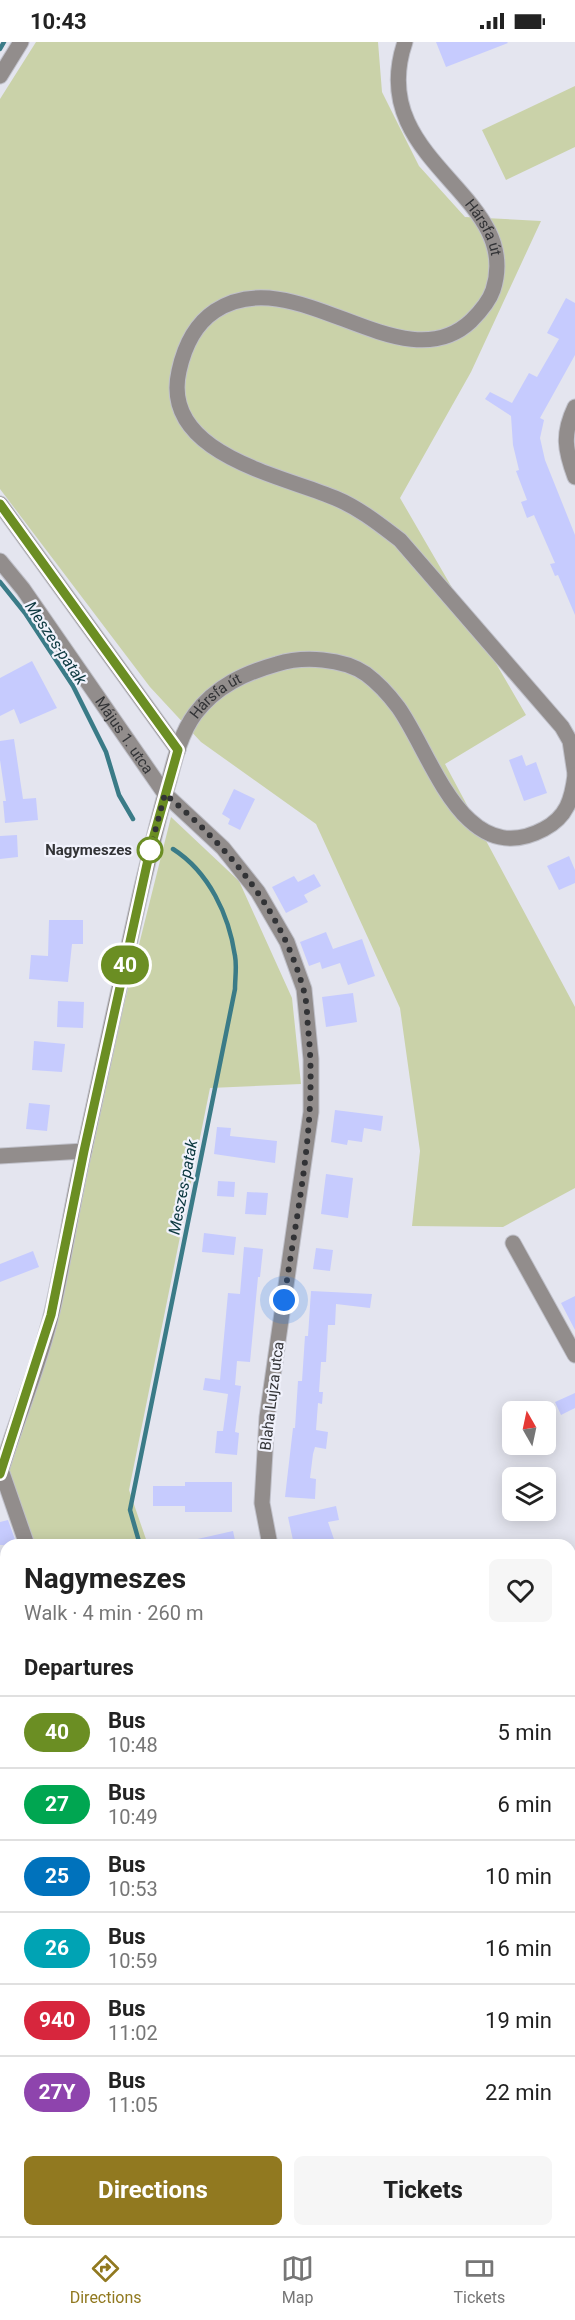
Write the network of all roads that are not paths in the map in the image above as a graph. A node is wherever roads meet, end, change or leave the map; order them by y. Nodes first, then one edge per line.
1 (21, 42) edge
2 (405, 42) edge
3 (0, 76) edge
4 (575, 407) edge
5 (575, 477) edge
6 (0, 504) edge
7 (0, 561) edge
8 (178, 750) junction
9 (575, 774) edge
10 (165, 794) junction
11 (84, 1151) junction
12 (0, 1156) edge
13 (513, 1243) dead end
14 (575, 1355) edge
15 (1, 1472) edge
16 (25, 1539) edge
17 (269, 1539) edge

1 - 3 street
2 - 9 street, Hársfa út
4 - 5 street
6 - 8 street
7 - 10 street, Május 1. utca
8 - 9 street, Hársfa út
8 - 10 street, Hársfa út
10 - 11 street, Hársfa út
10 - 17 street, Blaha Lujza utca
11 - 12 street
11 - 15 street, Hársfa út
13 - 14 street
15 - 16 street

